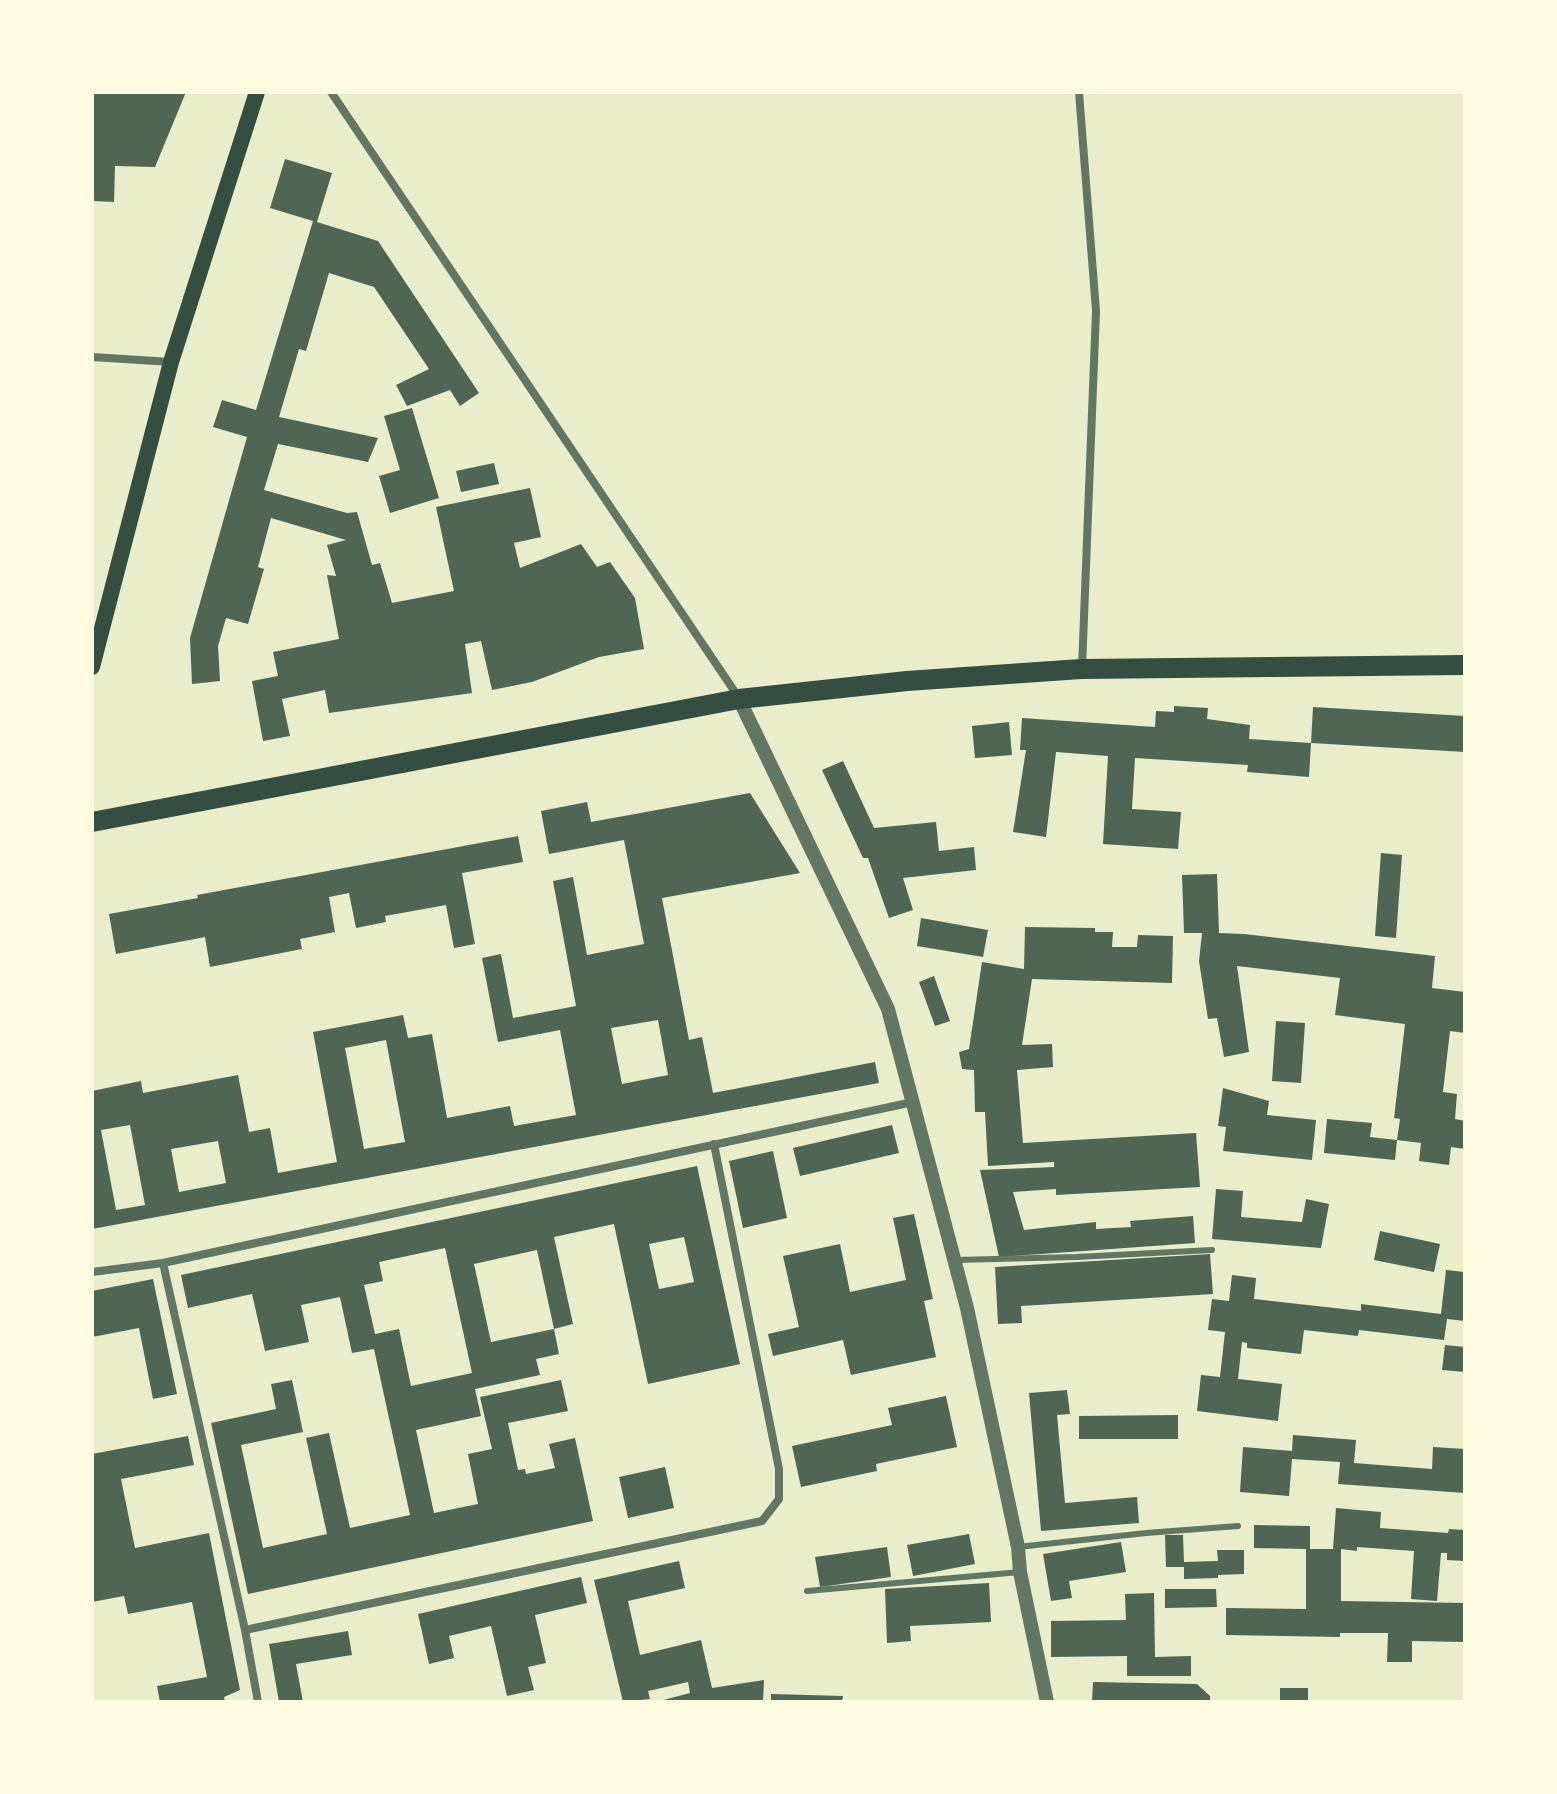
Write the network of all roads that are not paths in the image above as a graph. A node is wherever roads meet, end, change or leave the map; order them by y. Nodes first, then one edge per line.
1 (257, 92) edge
2 (331, 92) edge
3 (1079, 92) edge
4 (92, 357) edge
5 (171, 362) junction
6 (1465, 665) edge
7 (92, 667) edge
8 (1081, 669) junction
9 (739, 699) junction
10 (92, 822) edge
11 (913, 1102) junction
12 (714, 1144) junction
13 (1212, 1250) dead end
14 (956, 1260) junction
15 (163, 1263) junction
16 (92, 1272) edge
17 (1238, 1526) dead end
18 (1018, 1547) junction
19 (1020, 1572) junction
20 (807, 1591) dead end
21 (245, 1630) junction
22 (258, 1702) edge
23 (1047, 1702) edge

1 - 5 main road
2 - 9 street
3 - 8 street
4 - 5 street
5 - 7 main road
6 - 8 main road
8 - 9 main road
9 - 10 main road
9 - 11 street
11 - 12 street
11 - 14 street
12 - 15 street
12 - 21 street
13 - 14 lane
14 - 18 street
15 - 16 street
15 - 21 street
17 - 18 lane
18 - 19 street
19 - 20 lane
19 - 23 street
21 - 22 street

